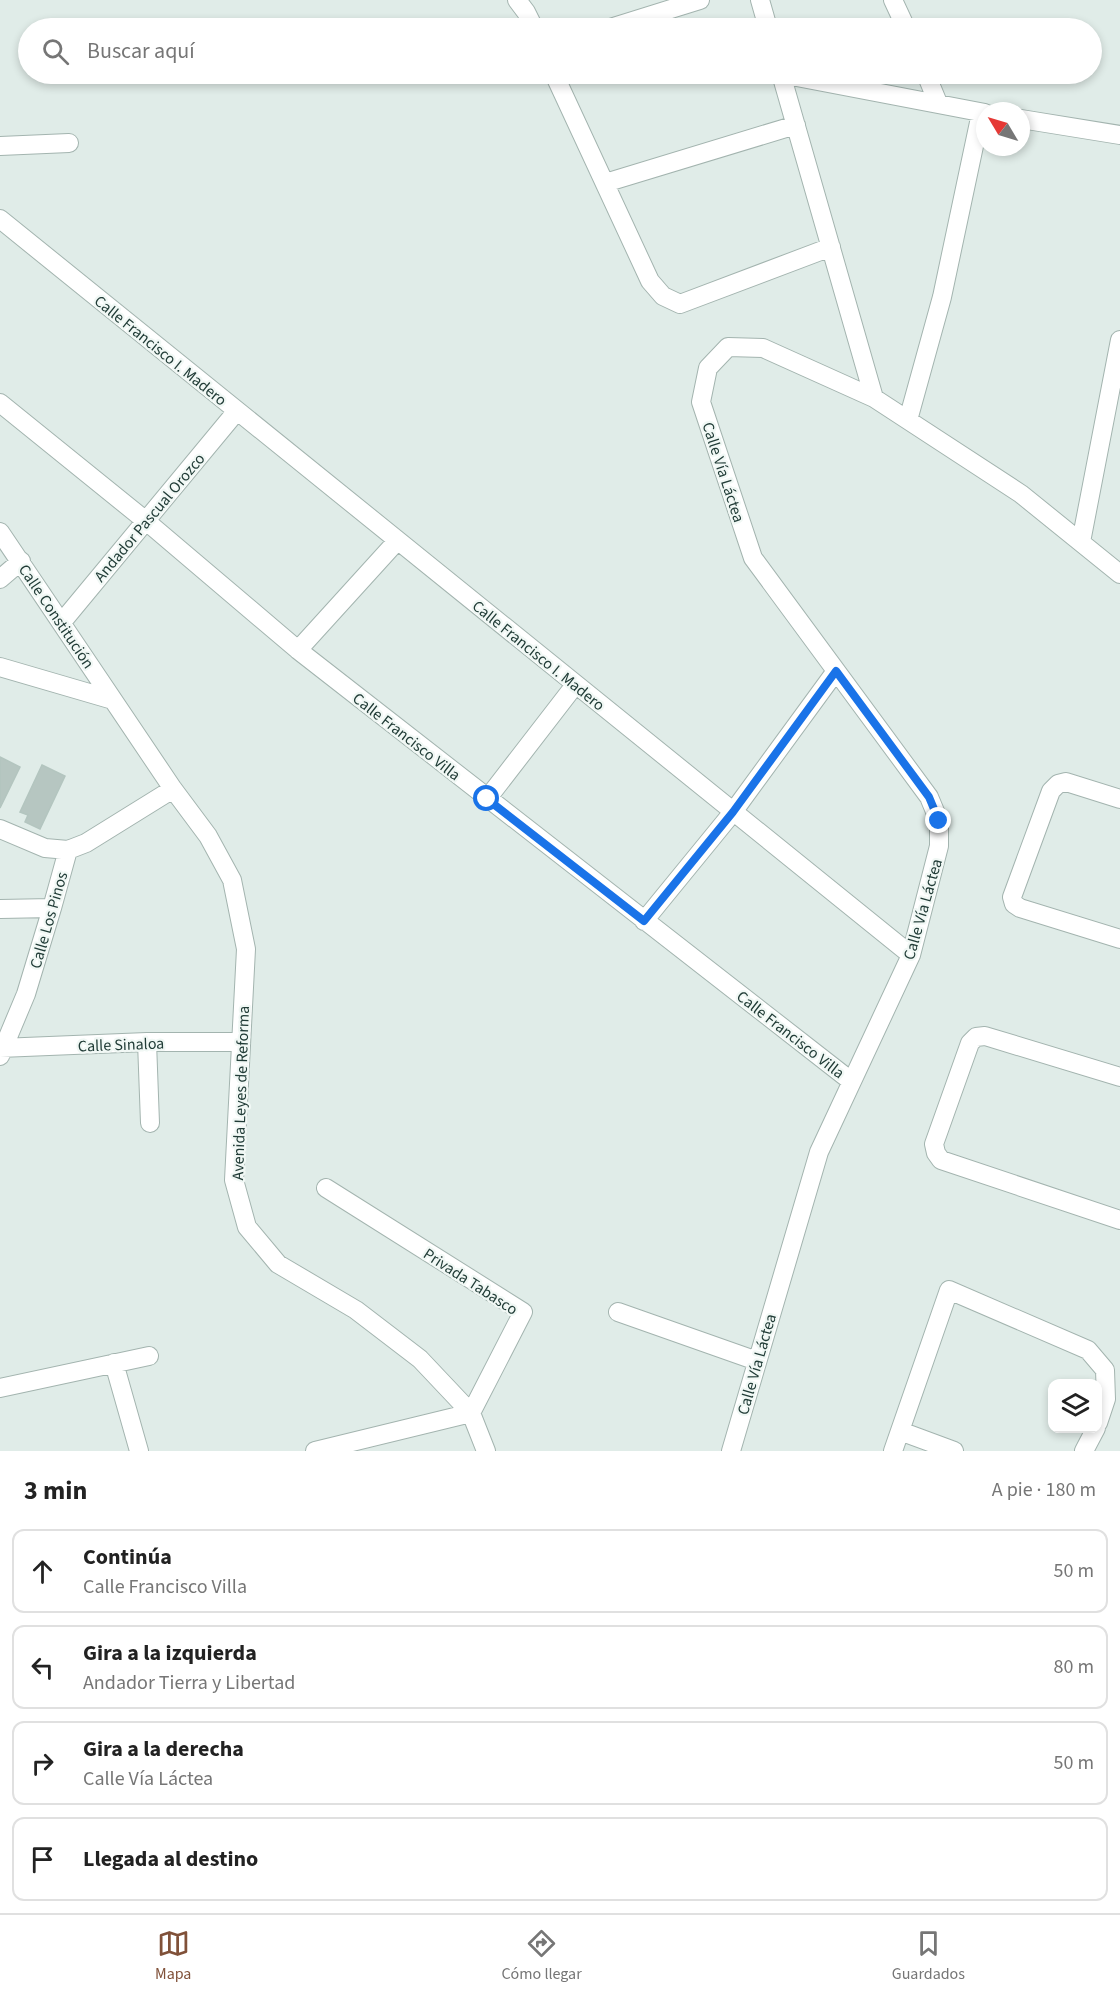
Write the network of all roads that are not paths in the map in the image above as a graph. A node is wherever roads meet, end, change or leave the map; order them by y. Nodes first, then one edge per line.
1 (517, 0) edge
2 (700, 0) edge
3 (760, 0) edge
4 (893, 0) edge
5 (529, 18) edge
6 (642, 18) edge
7 (765, 18) edge
8 (901, 18) edge
9 (559, 84) edge
10 (784, 84) edge
11 (835, 84) edge
12 (930, 84) edge
13 (938, 103) junction
14 (976, 111) edge
15 (1030, 120) edge
16 (796, 125) junction
17 (1120, 135) edge
18 (69, 143) dead end
19 (976, 144) edge
20 (0, 146) edge
21 (605, 183) junction
22 (0, 219) edge
23 (831, 247) junction
24 (1120, 340) edge
25 (874, 398) junction
26 (0, 403) edge
27 (236, 412) junction
28 (908, 420) junction
29 (146, 521) junction
30 (0, 532) edge
31 (397, 541) junction
32 (1081, 543) junction
33 (21, 561) junction
34 (1120, 574) edge
35 (0, 579) edge
36 (62, 622) junction
37 (298, 650) junction
38 (0, 667) edge
39 (836, 671) junction
40 (575, 685) junction
41 (113, 700) junction
42 (173, 789) junction
43 (487, 799) junction
44 (1120, 799) edge
45 (733, 812) junction
46 (0, 829) edge
47 (68, 850) junction
48 (52, 908) junction
49 (0, 909) edge
50 (644, 921) junction
51 (1120, 939) edge
52 (911, 955) junction
53 (147, 1042) junction
54 (241, 1042) junction
55 (1, 1050) edge
56 (1120, 1077) edge
57 (851, 1081) junction
58 (150, 1123) dead end
59 (326, 1188) dead end
60 (1120, 1220) edge
61 (618, 1312) dead end
62 (149, 1356) dead end
63 (757, 1361) junction
64 (114, 1363) junction
65 (0, 1388) edge
66 (1102, 1411) edge
67 (471, 1413) junction
68 (900, 1431) junction
69 (1093, 1433) edge
70 (139, 1451) edge
71 (315, 1451) edge
72 (486, 1451) edge
73 (730, 1451) edge
74 (893, 1451) edge
75 (954, 1451) edge
76 (1084, 1451) edge

1 - 5 street
2 - 6 street
3 - 7 street
4 - 8 street
9 - 21 street
10 - 16 street
11 - 13 street
12 - 13 street
13 - 14 street
15 - 17 street
16 - 21 street
16 - 23 street
18 - 20 street
19 - 28 street
21 - 23 street
22 - 27 street, Calle Francisco I. Madero
23 - 25 street
24 - 32 street
25 - 28 street
25 - 39 street, Calle Vía Láctea
26 - 29 street, Calle Francisco Villa
27 - 29 street, Andador Pascual Orozco
27 - 31 street, Calle Francisco I. Madero
28 - 32 street
29 - 36 street, Andador Pascual Orozco
29 - 37 street, Calle Francisco Villa
30 - 33 street, Calle Constitución
31 - 37 street
31 - 40 street, Calle Francisco I. Madero
32 - 34 street
33 - 35 street
33 - 36 street, Calle Constitución
36 - 41 street, Calle Constitución
37 - 43 street, Calle Francisco Villa
38 - 41 street
39 - 45 street
39 - 52 street, Calle Vía Láctea
40 - 43 street
40 - 45 street, Calle Francisco I. Madero
41 - 42 street, Avenida Leyes de Reforma
42 - 47 street
42 - 54 street, Avenida Leyes de Reforma
43 - 50 street, Calle Francisco Villa
44 - 51 street
45 - 50 street
45 - 52 street, Calle Francisco I. Madero
46 - 47 street, Calle Los Pinos
47 - 48 street, Calle Los Pinos
48 - 49 street
48 - 55 street, Calle Los Pinos
50 - 57 street, Calle Francisco Villa
52 - 57 street, Calle Vía Láctea
53 - 54 street, Calle Sinaloa
53 - 55 street, Calle Sinaloa
53 - 58 street
54 - 67 street, Avenida Leyes de Reforma
56 - 60 street
57 - 63 street, Calle Vía Láctea
59 - 67 street, Privada Tabasco
61 - 63 street
62 - 64 street
63 - 73 street, Calle Vía Láctea
64 - 65 street
64 - 70 street
66 - 68 street
67 - 71 street
67 - 72 street
68 - 74 street
68 - 75 street
69 - 76 street

